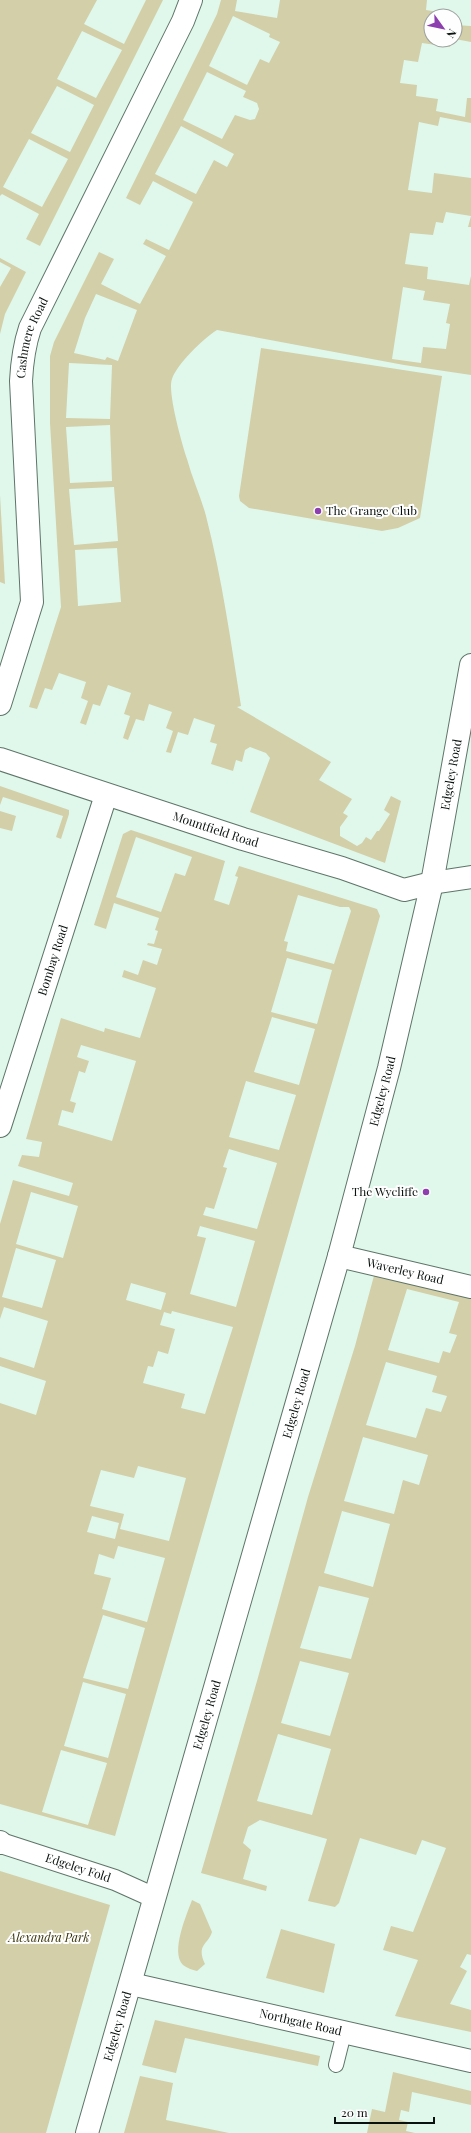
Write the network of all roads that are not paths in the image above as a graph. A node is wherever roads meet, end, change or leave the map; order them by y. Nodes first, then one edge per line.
1 (191, 0) edge
2 (471, 665) edge
3 (0, 704) edge
4 (0, 759) edge
5 (106, 795) junction
6 (471, 877) edge
7 (432, 883) junction
8 (9, 1068) edge
9 (0, 1126) edge
10 (339, 1256) junction
11 (471, 1287) edge
12 (1, 1842) edge
13 (155, 1898) junction
14 (131, 1984) junction
15 (344, 2033) junction
16 (471, 2061) edge
17 (336, 2065) dead end
18 (87, 2133) edge

1 - 3 street, Cashmere Road
2 - 7 street, Edgeley Road
4 - 5 street, Mountfield Road
5 - 7 street, Mountfield Road
5 - 8 street, Bombay Road
6 - 7 street, Mountfield Road
7 - 10 street, Edgeley Road
8 - 9 street, Bombay Road
10 - 11 street, Waverley Road
10 - 13 street, Edgeley Road
12 - 13 street, Edgeley Fold
13 - 14 street, Edgeley Road
14 - 15 street, Northgate Road
14 - 18 street, Edgeley Road
15 - 16 street, Northgate Road
15 - 17 lane

